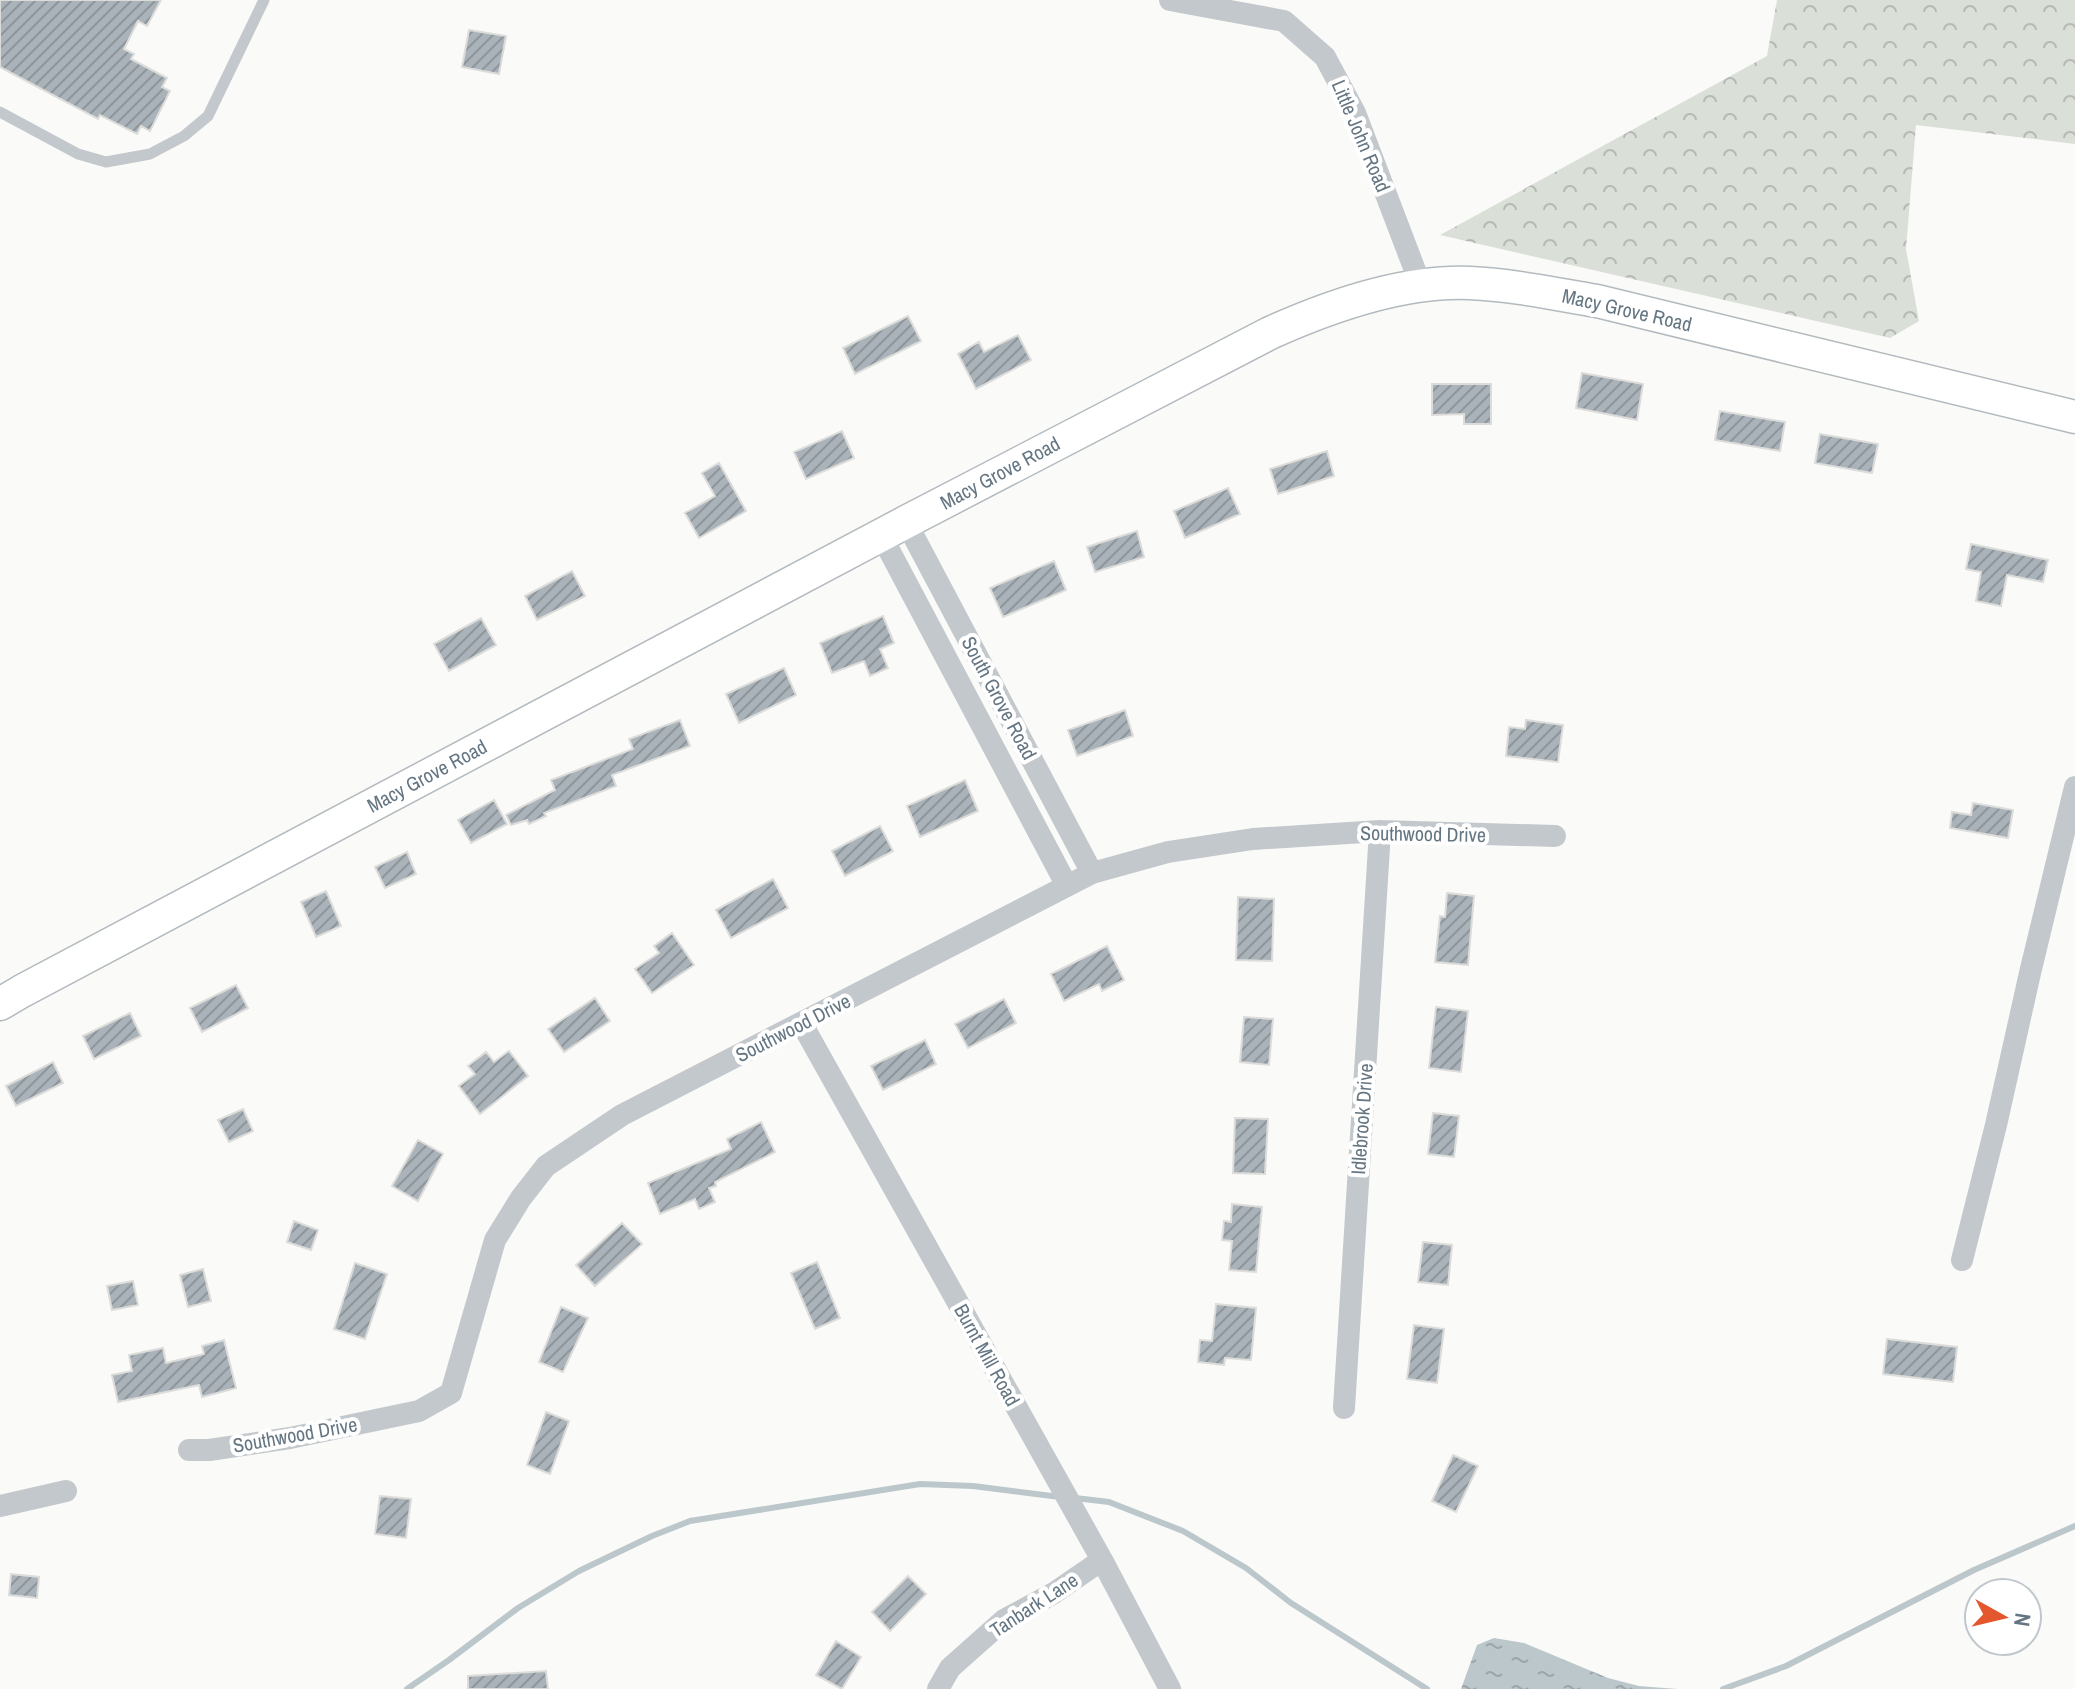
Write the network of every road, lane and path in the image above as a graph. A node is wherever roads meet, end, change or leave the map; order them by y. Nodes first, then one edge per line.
1 (264, 0) edge
2 (1170, 0) edge
3 (0, 112) edge
4 (1421, 286) junction
5 (2075, 417) edge
6 (893, 529) junction
7 (2075, 787) edge
8 (1380, 831) junction
9 (1555, 836) dead end
10 (1092, 873) junction
11 (1067, 886) junction
12 (0, 1004) edge
13 (802, 1024) junction
14 (1962, 1260) dead end
15 (1344, 1408) dead end
16 (189, 1450) dead end
17 (66, 1491) dead end
18 (0, 1506) edge
19 (1102, 1560) junction
20 (938, 1689) edge
21 (1170, 1689) edge

1 - 3 lane
2 - 4 street, Little John Road
4 - 5 main road, Macy Grove Road
4 - 6 main road, Macy Grove Road
6 - 10 street, South Grove Road
6 - 11 street, South Grove Road
6 - 12 main road, Macy Grove Road
7 - 14 street
8 - 9 street, Southwood Drive
8 - 10 street, Southwood Drive
8 - 15 street, Idlebrook Drive
10 - 11 street, Southwood Drive
11 - 13 street, Southwood Drive
13 - 16 street, Southwood Drive
13 - 19 street, Burnt Mill Road
17 - 18 street
19 - 20 street, Tanbark Lane
19 - 21 street, Burnt Mill Road

